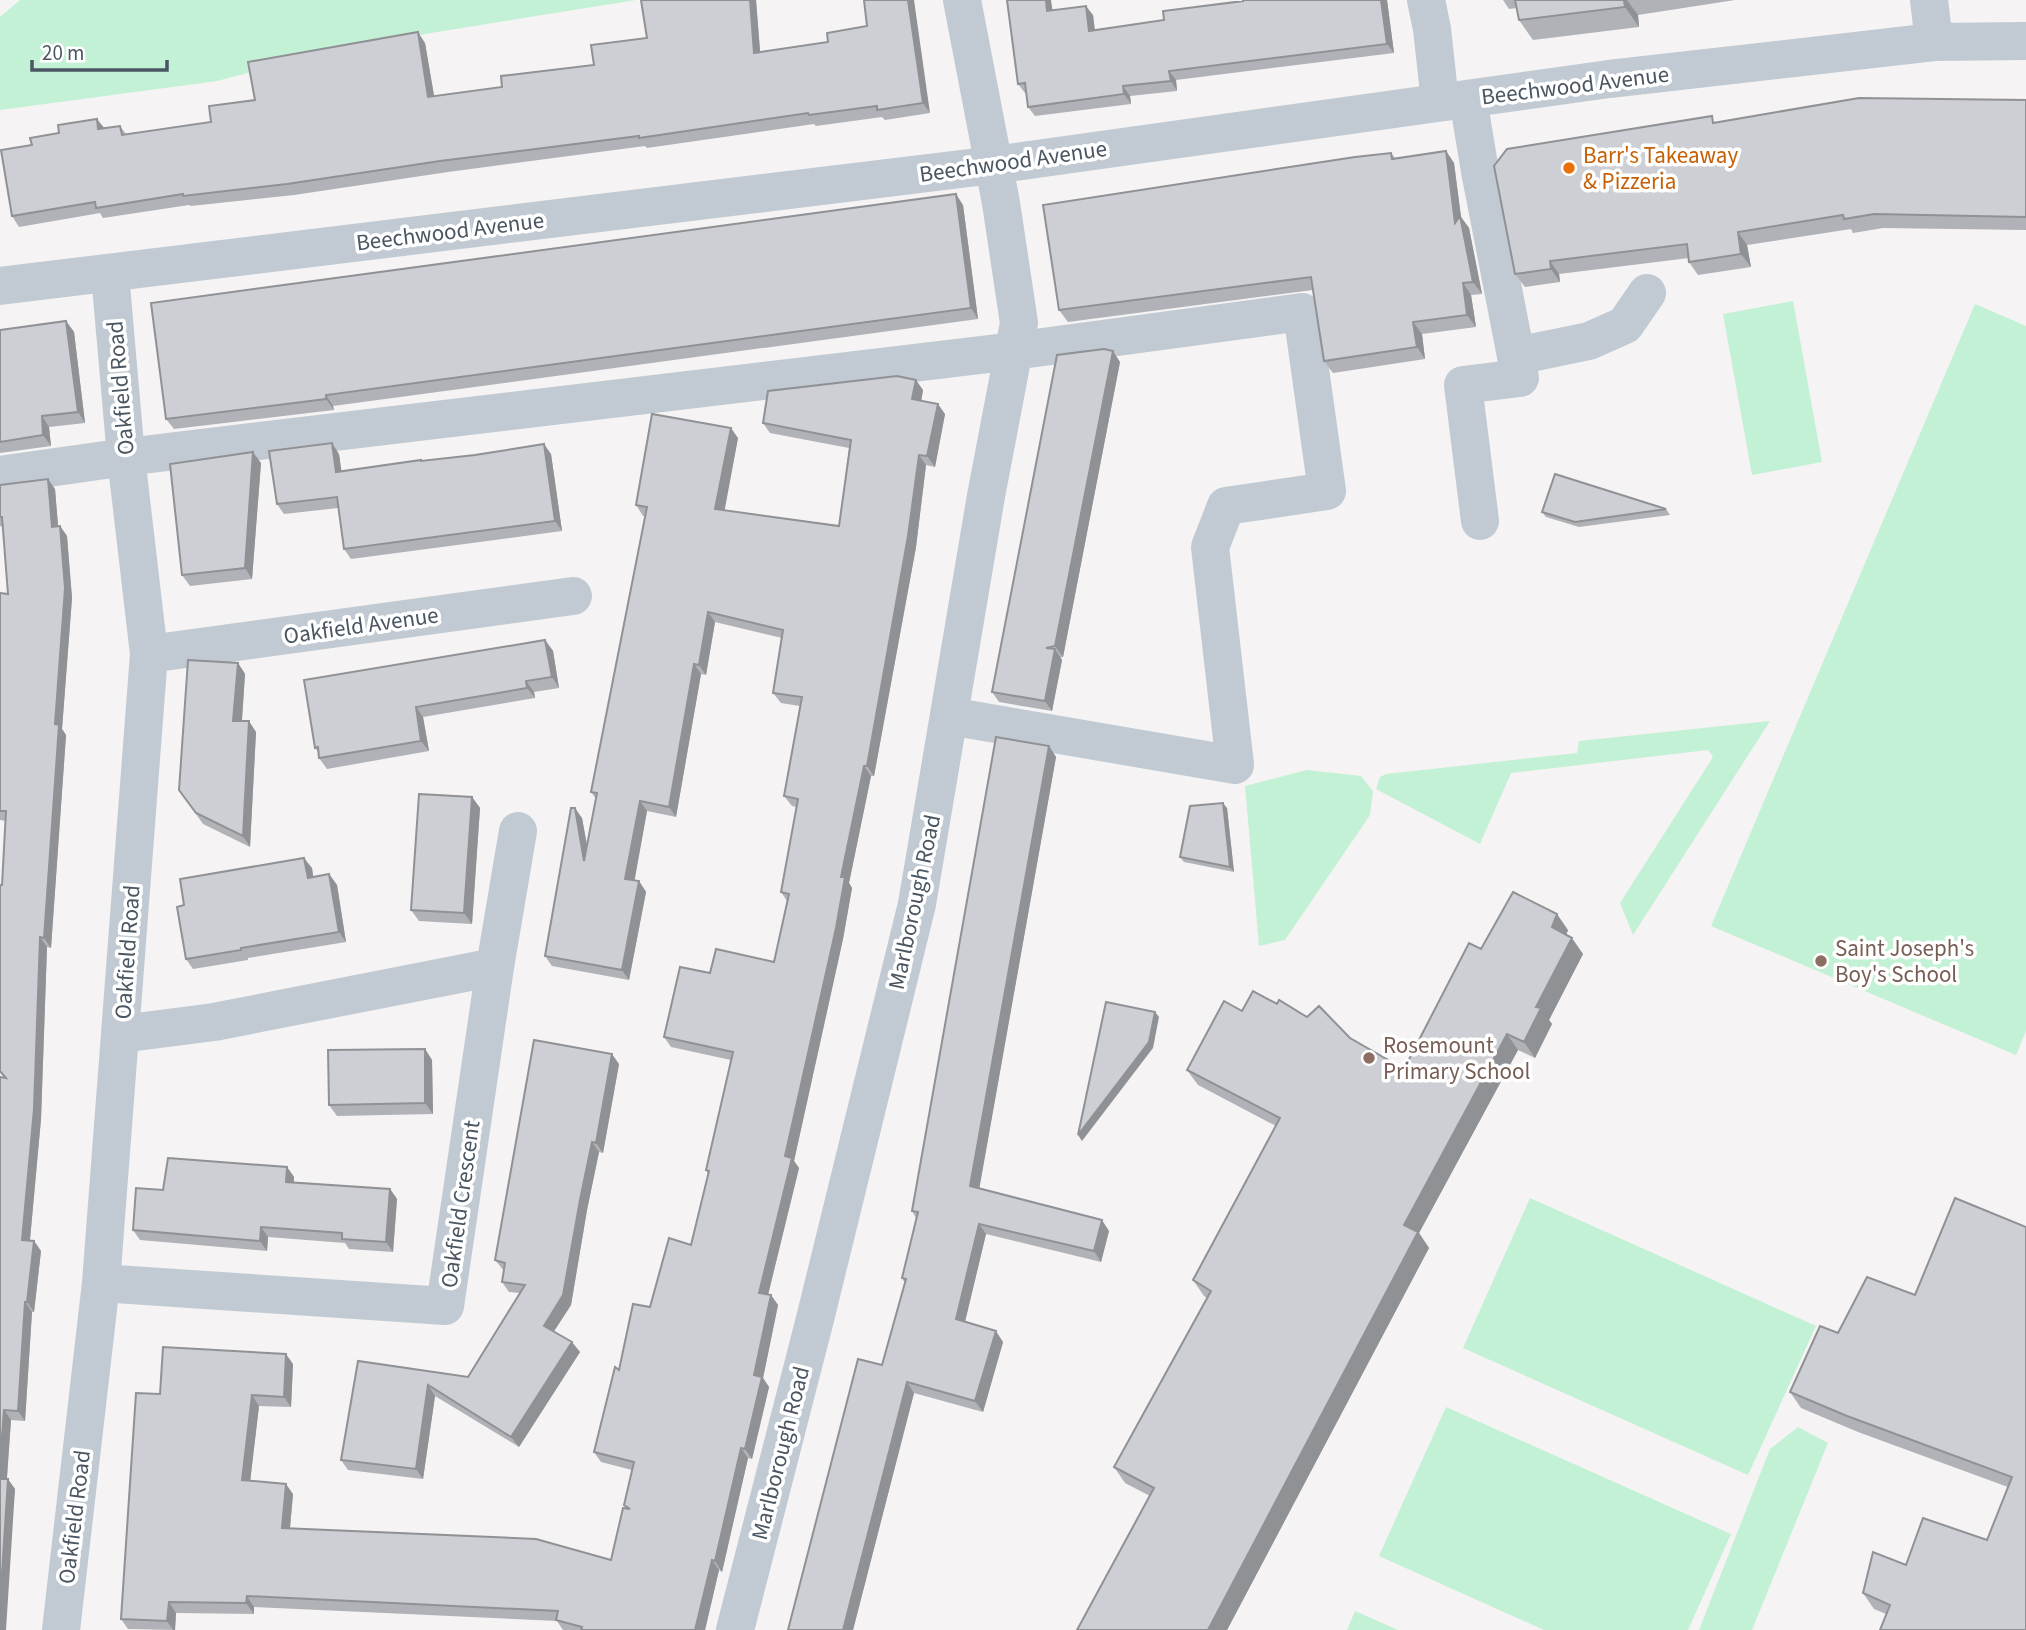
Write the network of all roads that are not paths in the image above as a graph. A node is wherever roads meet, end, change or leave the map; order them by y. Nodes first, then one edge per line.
1 (961, 0) edge
2 (1426, 0) edge
3 (1929, 0) edge
4 (2026, 41) edge
5 (1934, 42) junction
6 (1454, 100) junction
7 (994, 164) junction
8 (110, 274) junction
9 (0, 286) edge
10 (1647, 293) dead end
11 (1014, 351) junction
12 (1516, 356) junction
13 (126, 457) junction
14 (0, 475) edge
15 (1480, 521) dead end
16 (573, 596) dead end
17 (149, 654) junction
18 (949, 716) junction
19 (518, 831) dead end
20 (495, 967) junction
21 (121, 1034) junction
22 (101, 1283) junction
23 (61, 1630) edge
24 (734, 1630) edge

1 - 7 street, Marlborough Road
2 - 6 street
3 - 5 street
4 - 5 street, Beechwood Avenue
5 - 6 street, Beechwood Avenue
6 - 7 street, Beechwood Avenue
6 - 12 street
7 - 8 street, Beechwood Avenue
7 - 11 street, Marlborough Road
8 - 9 street, Beechwood Avenue
8 - 13 street, Oakfield Road
10 - 12 street
11 - 13 street
11 - 18 street, Marlborough Road
11 - 18 street
12 - 15 street
13 - 14 street
13 - 17 street, Oakfield Road
16 - 17 street, Oakfield Avenue
17 - 21 street, Oakfield Road
18 - 24 street, Marlborough Road
19 - 20 street, Oakfield Crescent
20 - 21 street
20 - 22 street, Oakfield Crescent
21 - 22 street, Oakfield Road
22 - 23 street, Oakfield Road

